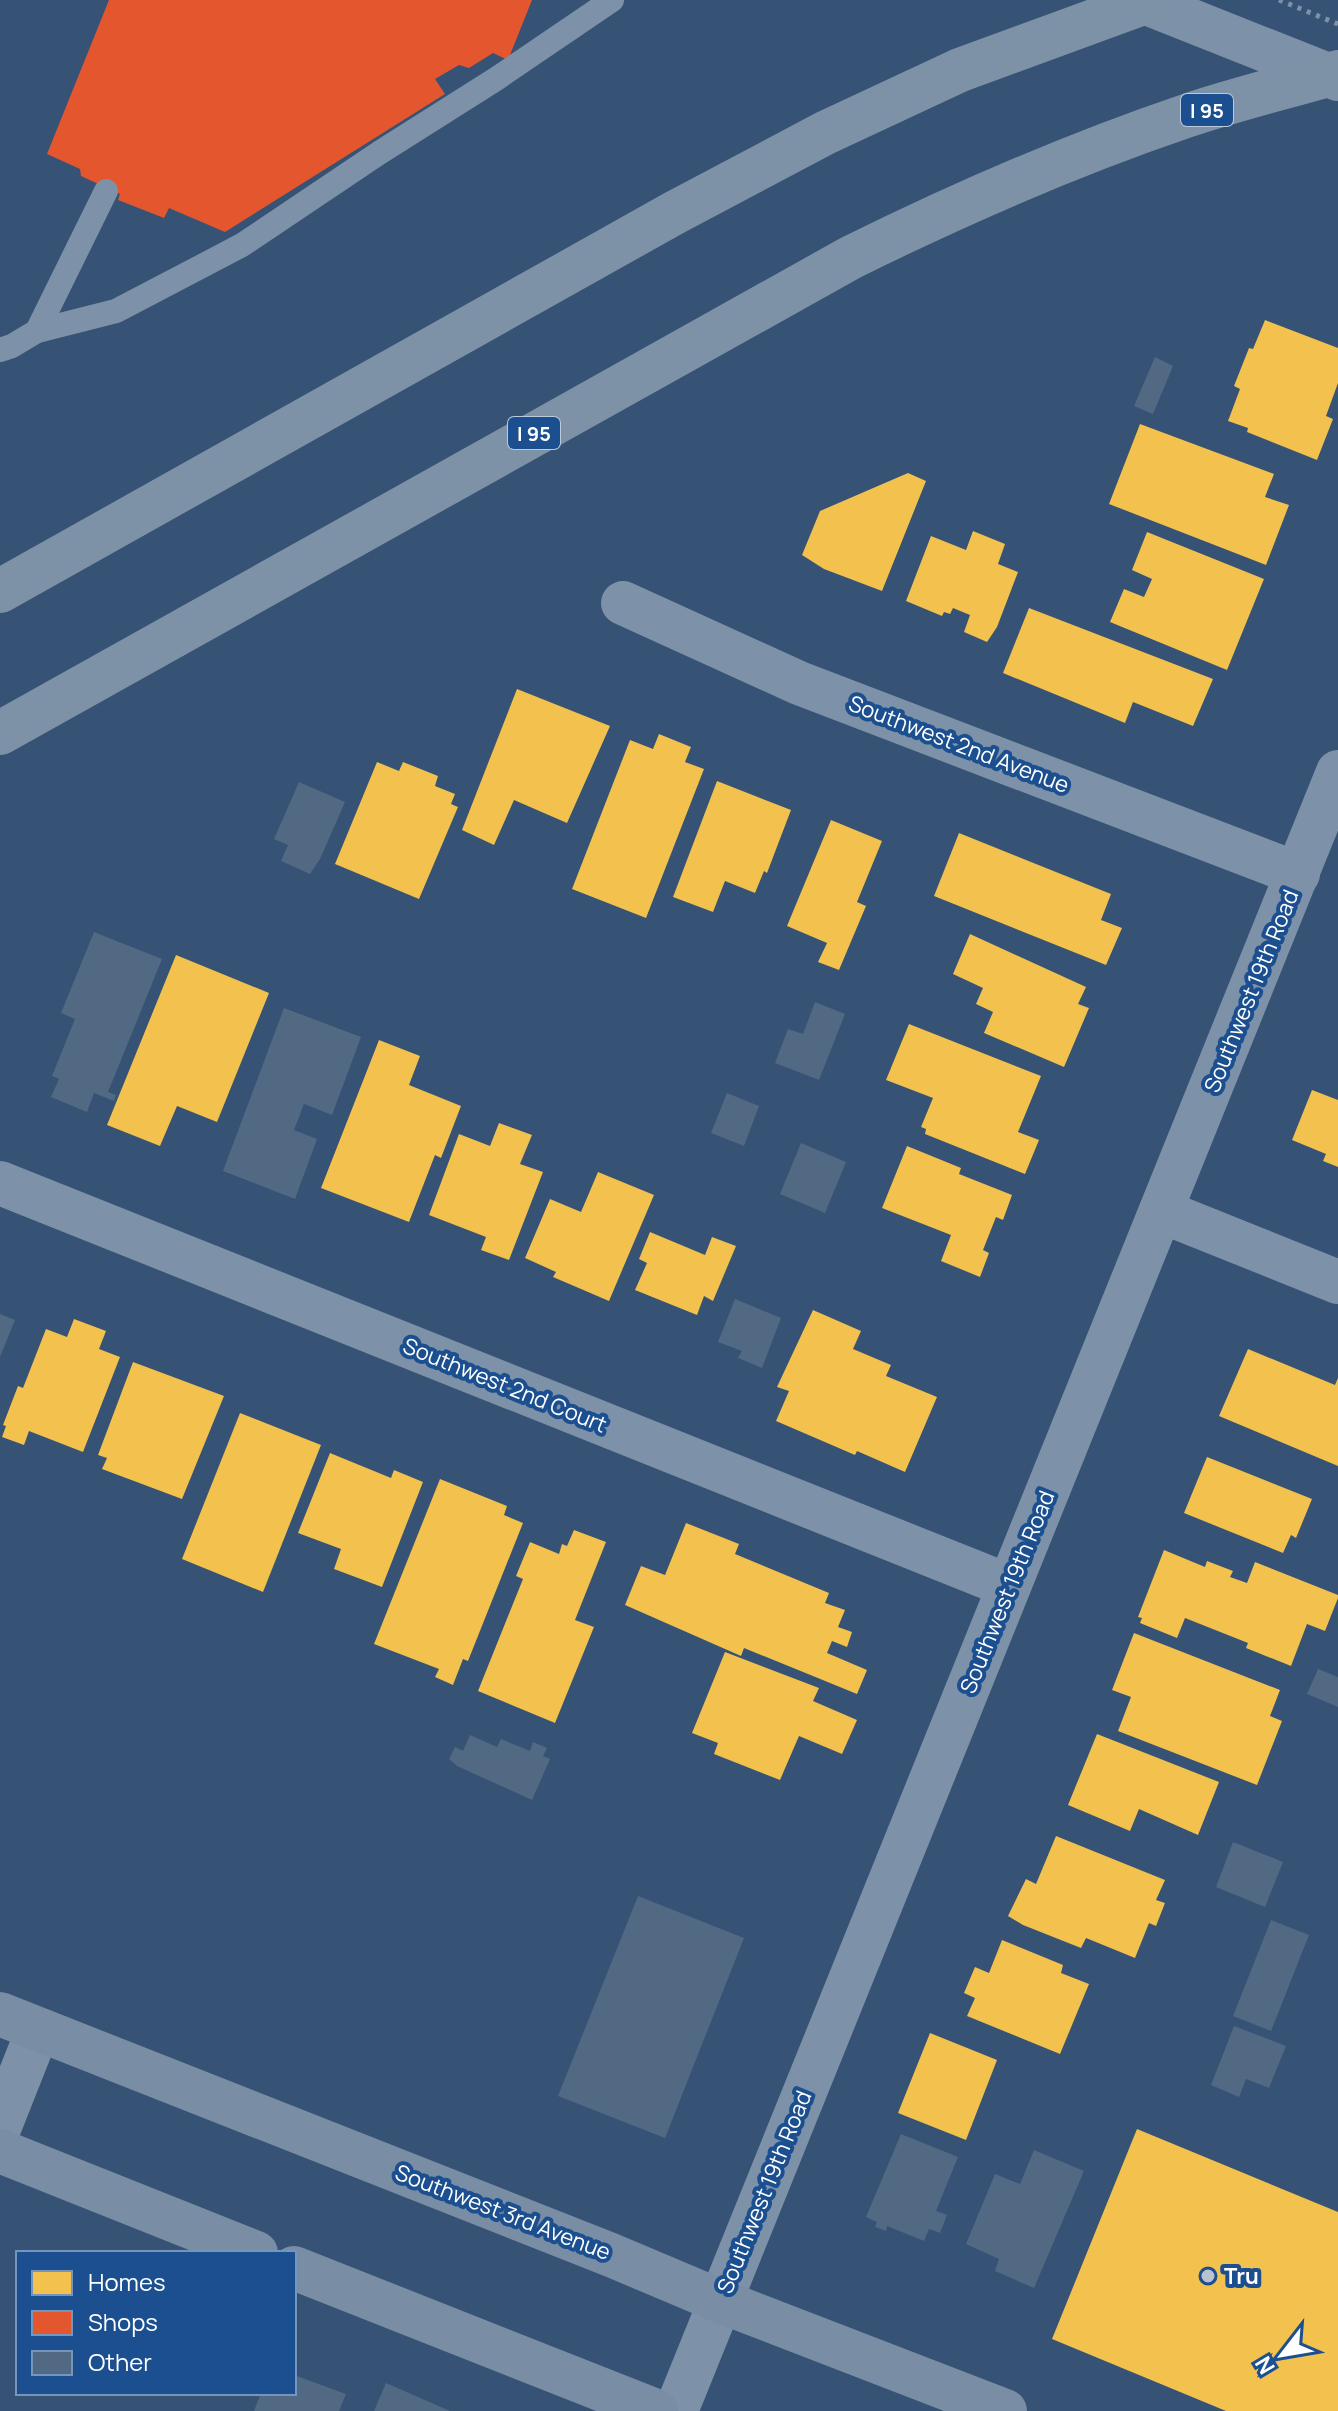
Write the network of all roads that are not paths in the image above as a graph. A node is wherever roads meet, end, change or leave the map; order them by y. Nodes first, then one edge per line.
1 (612, 0) edge
2 (1139, 0) edge
3 (1151, 0) edge
4 (1338, 72) edge
5 (1338, 79) edge
6 (106, 191) dead end
7 (37, 331) junction
8 (0, 350) edge
9 (0, 591) edge
10 (623, 603) dead end
11 (0, 733) edge
12 (1338, 772) edge
13 (1298, 874) junction
14 (0, 1183) edge
15 (1161, 1211) junction
16 (1338, 1282) edge
17 (1009, 1586) junction
18 (19, 2022) edge
19 (0, 2126) edge
20 (0, 2151) edge
21 (251, 2251) edge
22 (296, 2269) edge
23 (720, 2301) junction
24 (656, 2411) edge
25 (676, 2411) edge
26 (1005, 2411) edge

1 - 7 lane
2 - 5 street
3 - 9 highway
4 - 11 highway, I 95
6 - 7 lane
7 - 8 lane
10 - 13 street, Southwest 2nd Avenue
12 - 13 street, Southwest 19th Road
13 - 15 street, Southwest 19th Road
14 - 17 street, Southwest 2nd Court
15 - 16 street
15 - 17 street, Southwest 19th Road
17 - 23 street, Southwest 19th Road
18 - 19 street
18 - 23 main road, Southwest 3rd Avenue
20 - 21 main road
22 - 24 main road
23 - 25 street, Southwest 19th Road
23 - 26 main road, Southwest 3rd Avenue

